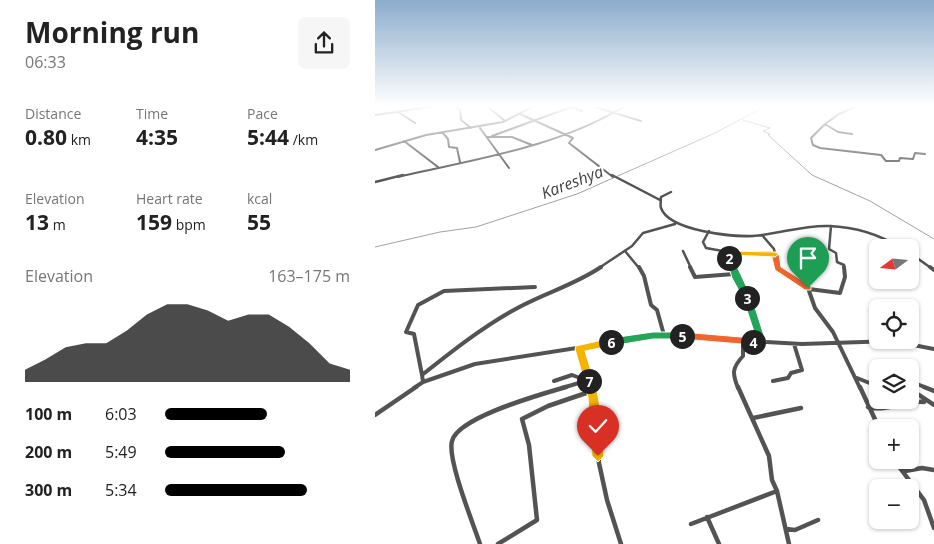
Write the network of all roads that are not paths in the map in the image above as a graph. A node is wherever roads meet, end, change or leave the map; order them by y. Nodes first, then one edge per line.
1 (446, 131) edge
2 (482, 131) edge
3 (504, 131) edge
4 (561, 131) edge
5 (573, 131) edge
6 (818, 131) edge
7 (837, 131) edge
8 (442, 132) junction
9 (567, 134) junction
10 (851, 134) dead end
11 (492, 136) junction
12 (487, 137) junction
13 (404, 141) junction
14 (531, 145) junction
15 (375, 150) edge
16 (925, 154) dead end
17 (499, 156) junction
18 (460, 162) junction
19 (438, 167) junction
20 (509, 168) dead end
21 (375, 182) edge
22 (671, 192) dead end
23 (660, 200) junction
24 (675, 224) junction
25 (831, 226) junction
26 (709, 230) junction
27 (762, 235) junction
28 (884, 239) edge
29 (683, 250) dead end
30 (625, 251) junction
31 (728, 252) junction
32 (775, 253) junction
33 (919, 259) edge
34 (934, 270) edge
35 (735, 274) junction
36 (535, 287) dead end
37 (808, 288) junction
38 (664, 335) junction
39 (743, 341) junction
40 (762, 342) junction
41 (838, 343) junction
42 (794, 344) junction
43 (579, 349) junction
44 (934, 349) edge
45 (422, 375) junction
46 (857, 377) junction
47 (588, 379) junction
48 (555, 381) dead end
49 (423, 382) junction
50 (773, 382) dead end
51 (869, 382) edge
52 (919, 385) edge
53 (934, 391) edge
54 (591, 392) junction
55 (919, 396) edge
56 (924, 402) junction
57 (934, 405) edge
58 (868, 407) junction
59 (801, 408) dead end
60 (375, 415) edge
61 (753, 418) junction
62 (874, 419) edge
63 (902, 469) edge
64 (934, 470) edge
65 (905, 472) junction
66 (777, 491) junction
67 (707, 517) junction
68 (819, 520) dead end
69 (691, 524) dead end
70 (934, 528) edge
71 (785, 529) junction
72 (481, 544) edge
73 (498, 544) edge
74 (621, 544) edge
75 (719, 544) edge
76 (789, 544) edge

1 - 8 street
2 - 12 street
3 - 11 street
4 - 9 street
5 - 9 street
6 - 16 street
7 - 10 street
8 - 13 street
8 - 18 street
9 - 14 street
9 - 23 street
11 - 12 street
11 - 14 street
12 - 17 street
13 - 15 street
13 - 19 street
14 - 17 street
17 - 18 street
17 - 20 street
18 - 19 street
19 - 21 street
22 - 23 street
23 - 24 street
24 - 26 street
24 - 30 street
25 - 27 street
25 - 28 street
25 - 37 street
26 - 27 street
26 - 31 street
27 - 32 street
29 - 35 street
30 - 38 street
30 - 45 street
31 - 32 street
31 - 35 street
32 - 37 street
33 - 34 street
35 - 40 street
36 - 45 street
37 - 41 street
38 - 39 street
38 - 43 street
39 - 40 street
39 - 61 street
40 - 42 street
41 - 42 street
41 - 44 street
41 - 46 street
42 - 50 street
43 - 47 street
43 - 49 street
45 - 49 street
46 - 51 street
46 - 58 street
47 - 48 street
47 - 54 street
47 - 72 street
49 - 60 street
52 - 53 street
54 - 73 street
54 - 74 street
55 - 56 street
56 - 57 street
56 - 58 street
58 - 62 street
59 - 61 street
61 - 66 street
63 - 65 street
64 - 65 street
65 - 70 street
66 - 67 street
66 - 71 street
67 - 69 street
67 - 75 street
68 - 71 street
71 - 76 street

